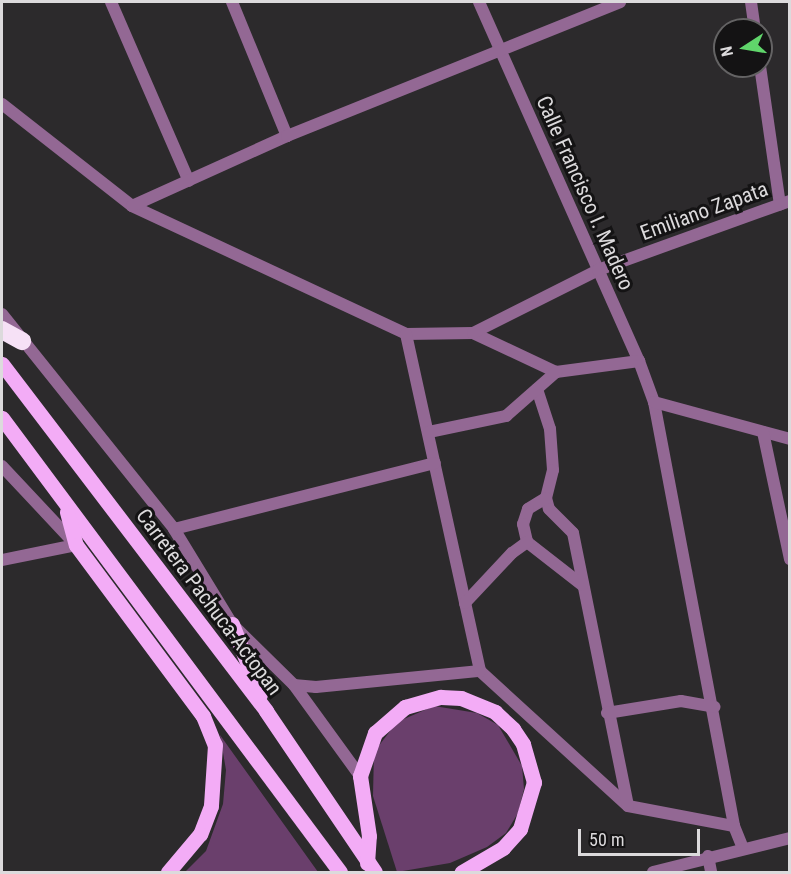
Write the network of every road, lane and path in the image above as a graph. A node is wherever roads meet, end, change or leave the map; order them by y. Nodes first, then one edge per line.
1 (111, 2) edge
2 (232, 2) edge
3 (479, 2) edge
4 (621, 2) edge
5 (751, 2) edge
6 (753, 18) edge
7 (499, 48) junction
8 (762, 78) edge
9 (2, 104) edge
10 (287, 136) junction
11 (189, 181) junction
12 (785, 203) edge
13 (132, 206) junction
14 (598, 270) junction
15 (2, 314) edge
16 (2, 330) edge
17 (473, 333) junction
18 (406, 334) junction
19 (22, 341) junction
20 (639, 361) junction
21 (2, 364) edge
22 (556, 372) junction
23 (537, 389) junction
24 (654, 402) junction
25 (2, 418) edge
26 (429, 432) junction
27 (763, 432) junction
28 (789, 439) edge
29 (435, 463) junction
30 (2, 466) edge
31 (546, 498) junction
32 (65, 503) junction
33 (174, 529) junction
34 (527, 542) junction
35 (76, 545) junction
36 (789, 559) edge
37 (2, 560) edge
38 (582, 585) junction
39 (465, 603) junction
40 (232, 624) junction
41 (480, 671) junction
42 (294, 686) junction
43 (714, 707) junction
44 (266, 711) junction
45 (608, 713) junction
46 (235, 729) junction
47 (360, 776) junction
48 (628, 806) junction
49 (734, 825) junction
50 (789, 838) edge
51 (743, 848) junction
52 (708, 856) junction
53 (371, 868) edge
54 (168, 873) edge
55 (328, 873) edge
56 (340, 873) edge
57 (462, 873) edge
58 (653, 873) edge
59 (711, 873) edge

1 - 11 street
2 - 10 street
3 - 7 street, Calle Francisco I. Madero
4 - 7 street
5 - 6 street
7 - 10 street
7 - 14 street, Calle Francisco I. Madero
8 - 12 street
9 - 13 street
10 - 11 street
11 - 13 street
12 - 14 street, Emiliano Zapata
13 - 18 street
14 - 17 street, Emiliano Zapata
14 - 20 street, Calle Francisco I. Madero
15 - 19 street
16 - 19 highway
17 - 18 street
17 - 22 street
18 - 26 street
19 - 33 street
20 - 22 street
20 - 24 street, Calle Francisco I. Madero
21 - 44 main road, Carretera Pachuca-Actopan
22 - 23 street
23 - 26 street
23 - 31 street
24 - 27 street
24 - 43 street, Calle Francisco I. Madero
25 - 32 main road
26 - 29 street
27 - 28 street
27 - 36 street
29 - 33 street
29 - 39 street
30 - 35 street
31 - 34 street
31 - 38 street
32 - 35 main road
32 - 46 main road
33 - 40 street
34 - 38 street
34 - 39 street
35 - 37 street
35 - 54 main road
38 - 45 street
39 - 41 street
40 - 42 street
40 - 44 main road
41 - 42 street
41 - 48 street
42 - 47 street
43 - 45 street
43 - 49 street, Calle Francisco I. Madero
44 - 53 main road, Carretera Pachuca-Actopan
45 - 48 street
46 - 55 main road
46 - 56 main road
47 - 53 main road
47 - 57 main road
48 - 49 street
49 - 51 street, Calle Francisco I. Madero
50 - 51 street
51 - 52 street
52 - 58 street
52 - 59 street

